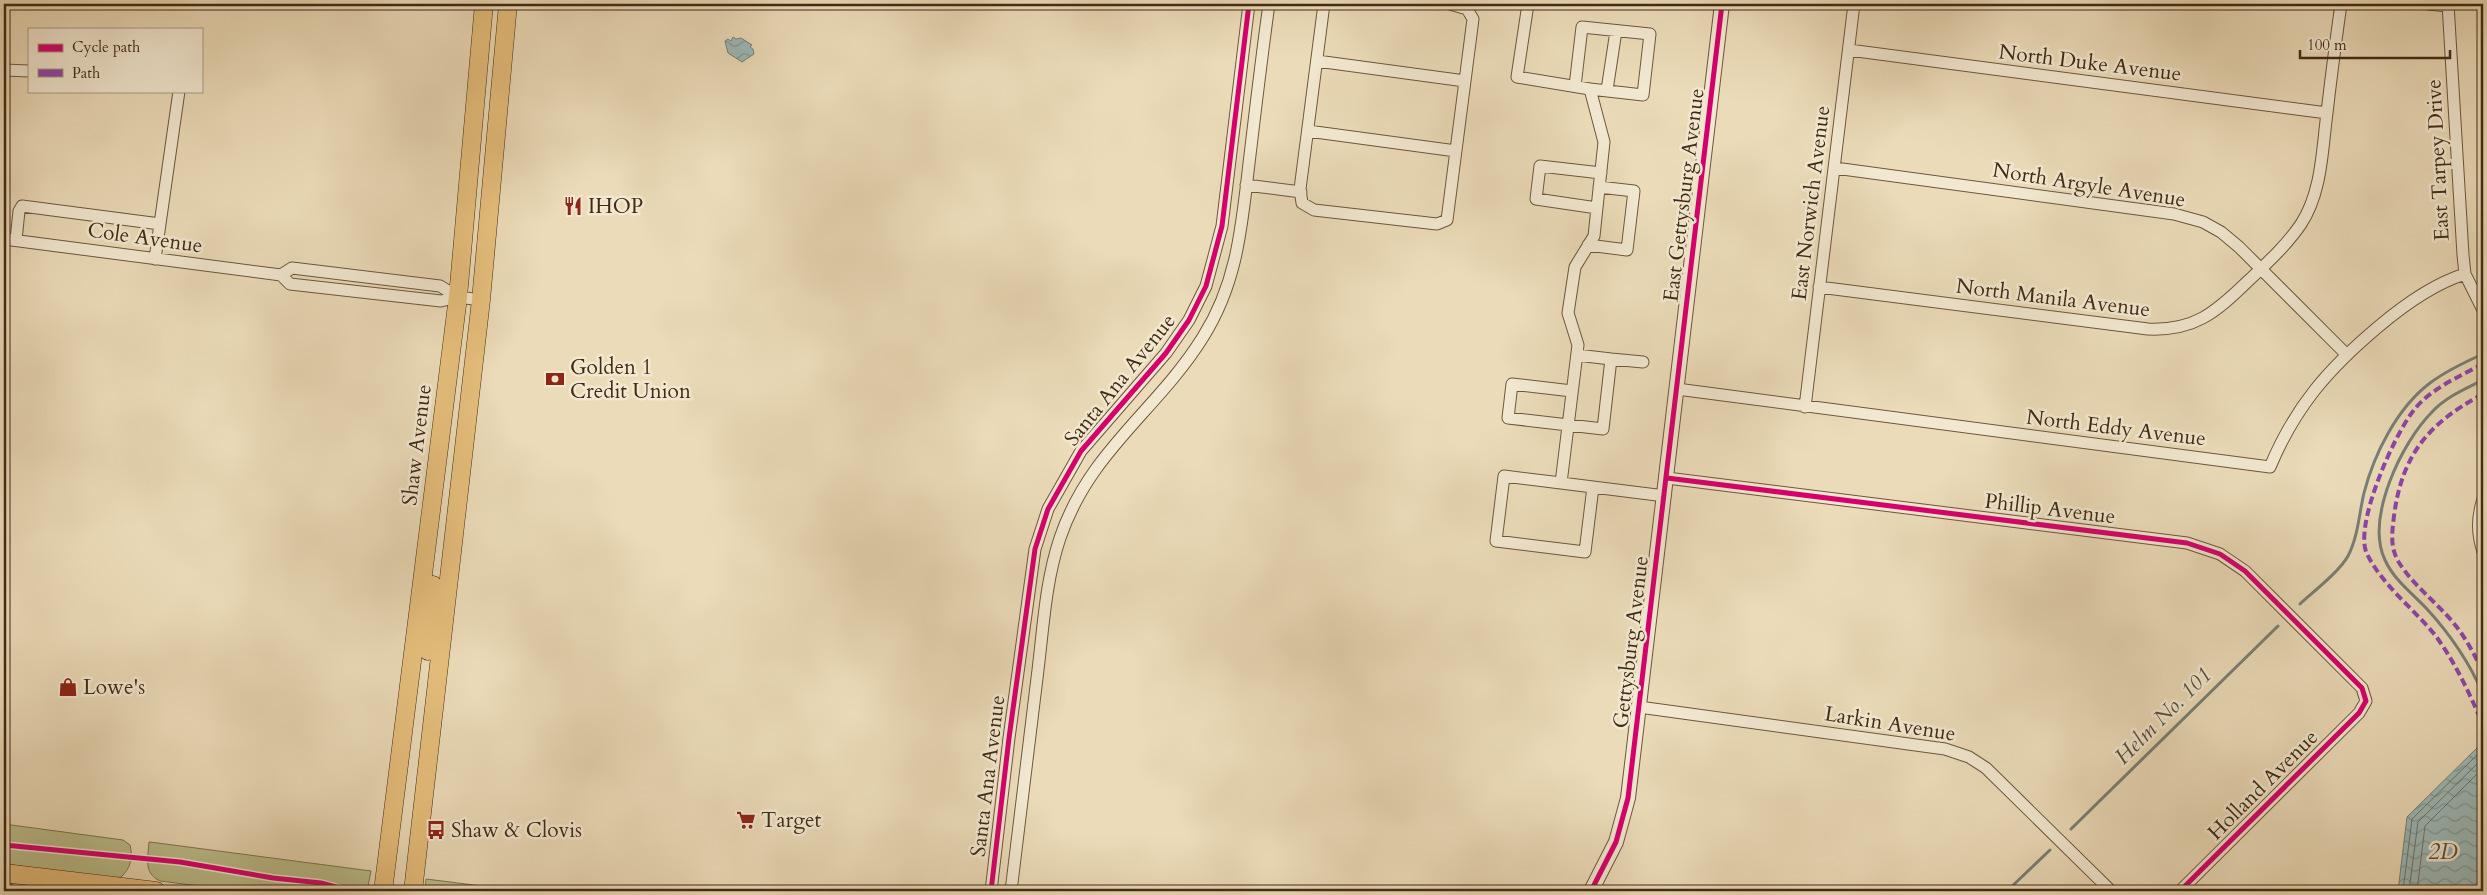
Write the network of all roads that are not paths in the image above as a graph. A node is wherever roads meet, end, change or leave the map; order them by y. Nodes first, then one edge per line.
1 (484, 4) edge
2 (496, 4) edge
3 (508, 4) edge
4 (1249, 4) edge
5 (1268, 4) edge
6 (1324, 4) edge
7 (1450, 4) edge
8 (1528, 4) edge
9 (1722, 4) edge
10 (1854, 4) edge
11 (2341, 4) edge
12 (2428, 4) edge
13 (2448, 5) edge
14 (1616, 30) junction
15 (504, 50) junction
16 (1849, 50) junction
17 (1316, 60) junction
18 (4, 70) edge
19 (28, 71) edge
20 (1465, 81) junction
21 (1575, 86) junction
22 (1590, 89) junction
23 (1607, 90) junction
24 (178, 92) edge
25 (2327, 113) junction
26 (1308, 131) junction
27 (1456, 151) junction
28 (1835, 168) junction
29 (1601, 173) junction
30 (1246, 185) junction
31 (1599, 187) junction
32 (1301, 192) junction
33 (1597, 208) junction
34 (160, 224) junction
35 (4, 239) edge
36 (16, 240) junction
37 (1588, 245) junction
38 (155, 259) junction
39 (2262, 268) junction
40 (2466, 274) junction
41 (281, 275) junction
42 (1819, 287) junction
43 (458, 297) junction
44 (481, 300) junction
45 (2483, 310) edge
46 (2346, 354) junction
47 (1577, 355) junction
48 (1611, 359) junction
49 (1643, 362) dead end
50 (1678, 389) junction
51 (1572, 390) junction
52 (1805, 406) junction
53 (1568, 425) junction
54 (1667, 478) junction
55 (1561, 483) junction
56 (1593, 487) junction
57 (1665, 496) junction
58 (2483, 499) edge
59 (2483, 552) edge
60 (424, 575) junction
61 (2366, 701) joint
62 (434, 706) junction
63 (1639, 707) junction
64 (4, 872) edge
65 (62, 880) junction
66 (4, 883) edge
67 (156, 891) edge
68 (383, 891) edge
69 (413, 891) edge
70 (992, 891) edge
71 (1011, 891) edge
72 (1591, 891) edge
73 (2112, 891) edge
74 (2180, 891) edge

1 - 43 main road, Shaw Avenue
2 - 15 main road
3 - 15 main road
4 - 70 street, Santa Ana Avenue
5 - 30 street, Santa Ana Avenue
6 - 17 street
7 - 20 street
8 - 21 street
9 - 50 street, East Gettysburg Avenue
10 - 16 street, East Norwich Avenue
11 - 25 street, North Manila Avenue
12 - 13 street
13 - 40 street, East Tarpey Drive
14 - 21 street
14 - 23 street
14 - 23 street
15 - 44 main road
16 - 25 street, North Duke Avenue
16 - 28 street, East Norwich Avenue
17 - 20 street
17 - 26 street
18 - 19 street
20 - 27 street
21 - 22 street
22 - 23 street
22 - 29 street
24 - 34 street
25 - 39 street, North Manila Avenue
26 - 27 street
26 - 32 street
27 - 32 street
28 - 39 street, North Argyle Avenue
28 - 42 street, East Norwich Avenue
29 - 31 street
29 - 33 street
30 - 32 street
30 - 71 street, Santa Ana Avenue
31 - 33 street
31 - 37 street
33 - 37 street
34 - 36 street
34 - 38 street
35 - 36 street, Cole Avenue
36 - 38 street, Cole Avenue
37 - 47 street
38 - 41 street, Cole Avenue
39 - 42 street, North Manila Avenue
39 - 46 street, North Argyle Avenue
40 - 45 street, East Tarpey Drive
40 - 46 street, North Eddy Avenue
41 - 43 street, Cole Avenue
41 - 43 street, Cole Avenue
42 - 52 street, East Norwich Avenue
43 - 44 street, Cole Avenue
43 - 60 main road, Shaw Avenue
44 - 62 main road
46 - 52 street, North Eddy Avenue
47 - 48 street
47 - 51 street
48 - 49 street
48 - 53 street
50 - 52 street, North Eddy Avenue
50 - 54 street, Gettysburg Avenue
51 - 53 street
51 - 53 street
53 - 55 street
54 - 57 street, Gettysburg Avenue
54 - 61 street, Phillip Avenue
55 - 56 street
55 - 56 street
56 - 57 street
57 - 63 street, Gettysburg Avenue
58 - 59 street
60 - 62 main road
60 - 68 main road, Shaw Avenue
61 - 74 street, Holland Avenue
62 - 69 main road
63 - 72 street, Gettysburg Avenue
63 - 73 street, Larkin Avenue
64 - 65 main road
65 - 66 main road
65 - 67 main road

